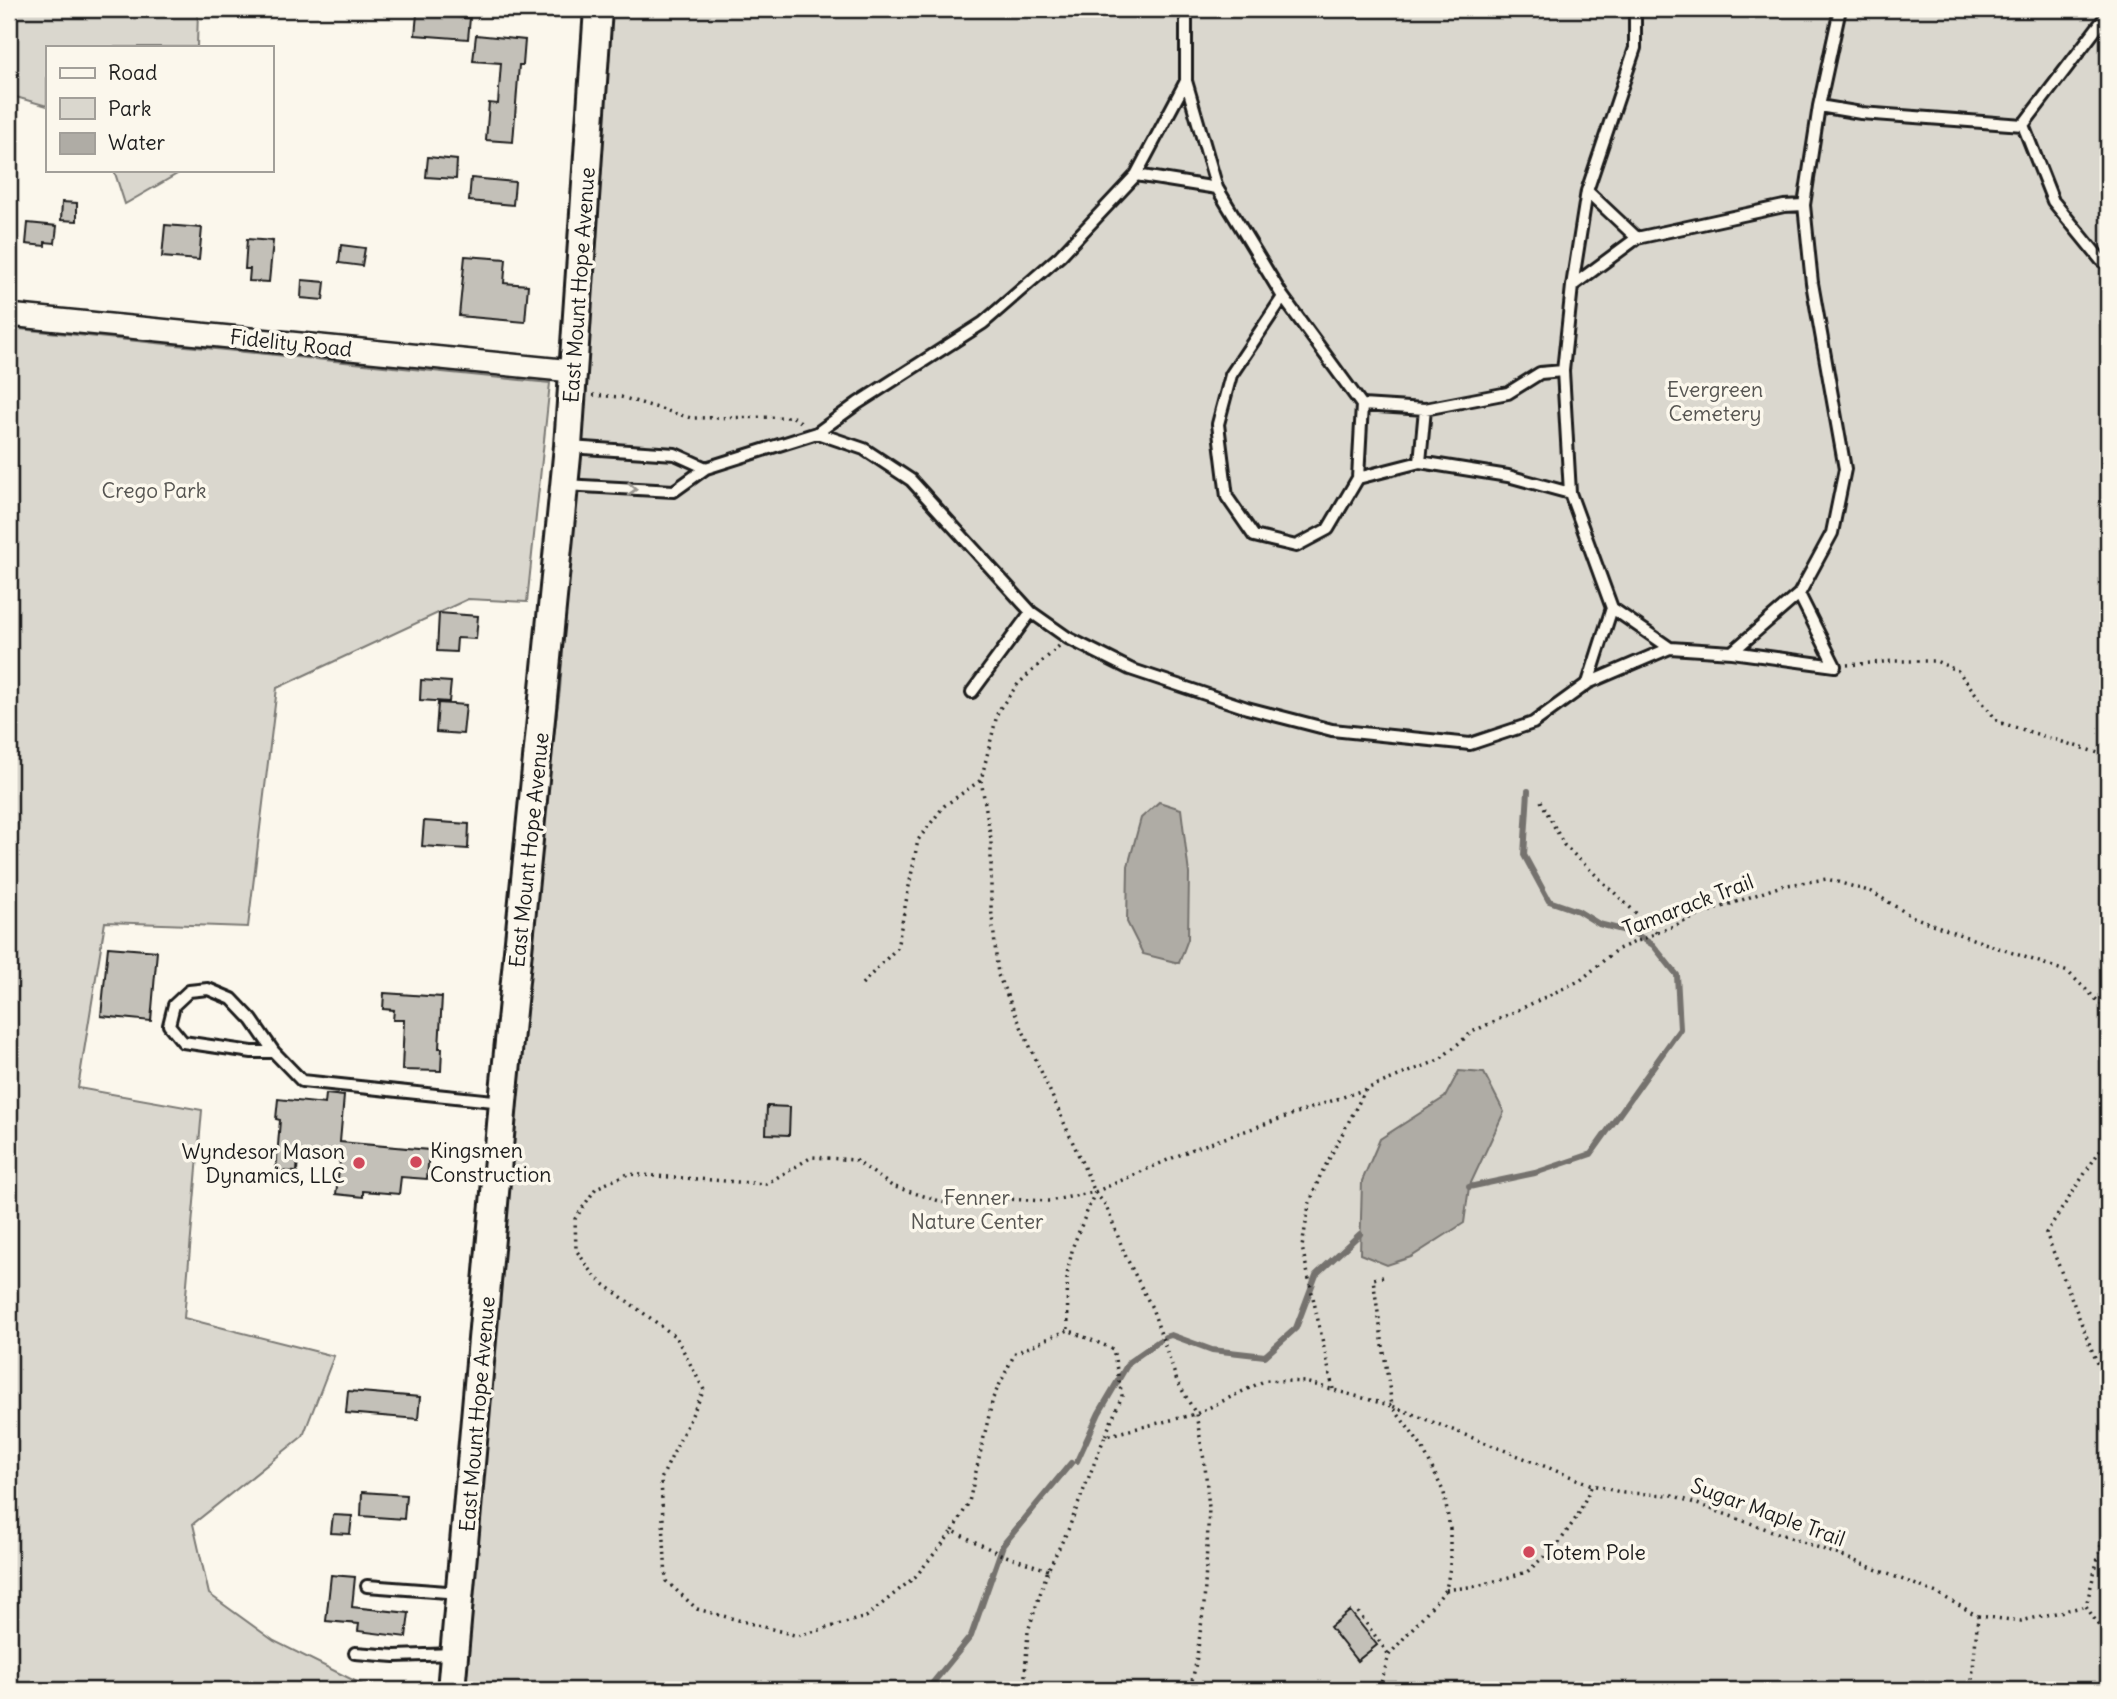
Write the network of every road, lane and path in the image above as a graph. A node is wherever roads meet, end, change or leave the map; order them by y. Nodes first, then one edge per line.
1 (598, 9) edge
2 (1186, 9) edge
3 (1635, 9) edge
4 (1840, 9) edge
5 (2108, 18) edge
6 (1186, 80) junction
7 (1819, 106) junction
8 (2022, 125) junction
9 (1136, 174) junction
10 (1217, 188) junction
11 (1587, 191) junction
12 (1804, 205) junction
13 (1637, 238) junction
14 (2108, 264) edge
15 (1572, 286) junction
16 (1283, 297) junction
17 (9, 315) edge
18 (572, 371) junction
19 (1563, 371) junction
20 (590, 394) dead end
21 (1362, 405) junction
22 (1425, 409) junction
23 (817, 433) junction
24 (568, 446) junction
25 (1420, 462) junction
26 (706, 468) junction
27 (1358, 478) junction
28 (564, 485) junction
29 (1570, 493) junction
30 (1799, 594) junction
31 (1612, 608) junction
32 (1031, 612) junction
33 (1068, 638) junction
34 (1670, 648) junction
35 (1732, 652) junction
36 (1835, 666) junction
37 (1588, 683) junction
38 (972, 692) dead end
39 (2108, 756) edge
40 (981, 780) junction
41 (1541, 801) dead end
42 (1657, 933) junction
43 (862, 984) dead end
44 (2108, 1012) edge
45 (274, 1052) junction
46 (1366, 1089) junction
47 (503, 1102) junction
48 (2108, 1138) edge
49 (1095, 1192) junction
50 (1383, 1277) dead end
51 (1068, 1329) junction
52 (2108, 1384) edge
53 (1333, 1390) junction
54 (1392, 1406) junction
55 (1196, 1414) junction
56 (1105, 1436) junction
57 (1592, 1485) junction
58 (2108, 1518) edge
59 (953, 1531) junction
60 (1048, 1570) junction
61 (368, 1586) dead end
62 (1446, 1590) junction
63 (460, 1593) junction
64 (2086, 1606) junction
65 (1358, 1612) dead end
66 (1978, 1616) junction
67 (2108, 1640) edge
68 (355, 1653) dead end
69 (455, 1654) junction
70 (1389, 1655) junction
71 (451, 1690) edge
72 (1024, 1690) edge
73 (1190, 1690) edge
74 (1378, 1690) edge
75 (1971, 1690) edge

1 - 18 street, East Mount Hope Avenue
2 - 6 lane
3 - 11 lane
4 - 7 lane
5 - 8 lane
6 - 9 lane
6 - 10 lane
7 - 8 lane
7 - 12 lane
8 - 14 lane
9 - 10 lane
9 - 23 lane
10 - 16 lane
11 - 13 lane
11 - 15 lane
12 - 13 lane
12 - 30 lane
13 - 15 lane
15 - 19 lane
16 - 21 lane
16 - 27 lane
17 - 18 street, Fidelity Road
18 - 24 street, East Mount Hope Avenue
19 - 22 lane
19 - 29 lane
20 - 23 path
21 - 22 lane
21 - 27 lane
22 - 25 lane
23 - 26 lane
23 - 32 lane
24 - 26 lane
24 - 28 street, East Mount Hope Avenue
25 - 27 lane
25 - 29 lane
28 -> 26 lane
28 - 47 street, East Mount Hope Avenue
29 - 31 lane
30 - 35 lane
30 - 36 lane
31 - 34 lane
31 - 37 lane
32 - 33 lane
32 - 38 lane
33 - 37 lane
33 - 40 path
34 - 35 lane
34 - 37 lane
35 - 36 lane
36 - 39 path
40 - 43 path
40 - 49 path
41 - 42 path
42 - 44 path, Tamarack Trail
42 - 46 path, Tamarack Trail
45 - 45 lane
45 - 47 lane
46 - 49 path, Tamarack Trail
46 - 53 path
47 - 63 street, East Mount Hope Avenue
48 - 52 path
49 - 51 path
49 - 55 path
49 - 59 path, Tamarack Trail
50 - 54 path
51 - 56 path
51 - 59 path
53 - 54 path, Sugar Maple Trail
53 - 55 path, Sugar Maple Trail
54 - 57 path, Sugar Maple Trail
54 - 62 path
55 - 56 path, Sugar Maple Trail
55 - 73 path
56 - 60 path
57 - 62 path
57 - 66 path, Sugar Maple Trail
58 - 64 path
59 - 60 path
60 - 72 path
61 - 63 lane
62 - 70 path
63 - 69 street, East Mount Hope Avenue
64 - 66 path
64 - 67 path
65 - 70 path
66 - 75 path
68 - 69 lane
69 - 71 street, East Mount Hope Avenue
70 - 74 path

